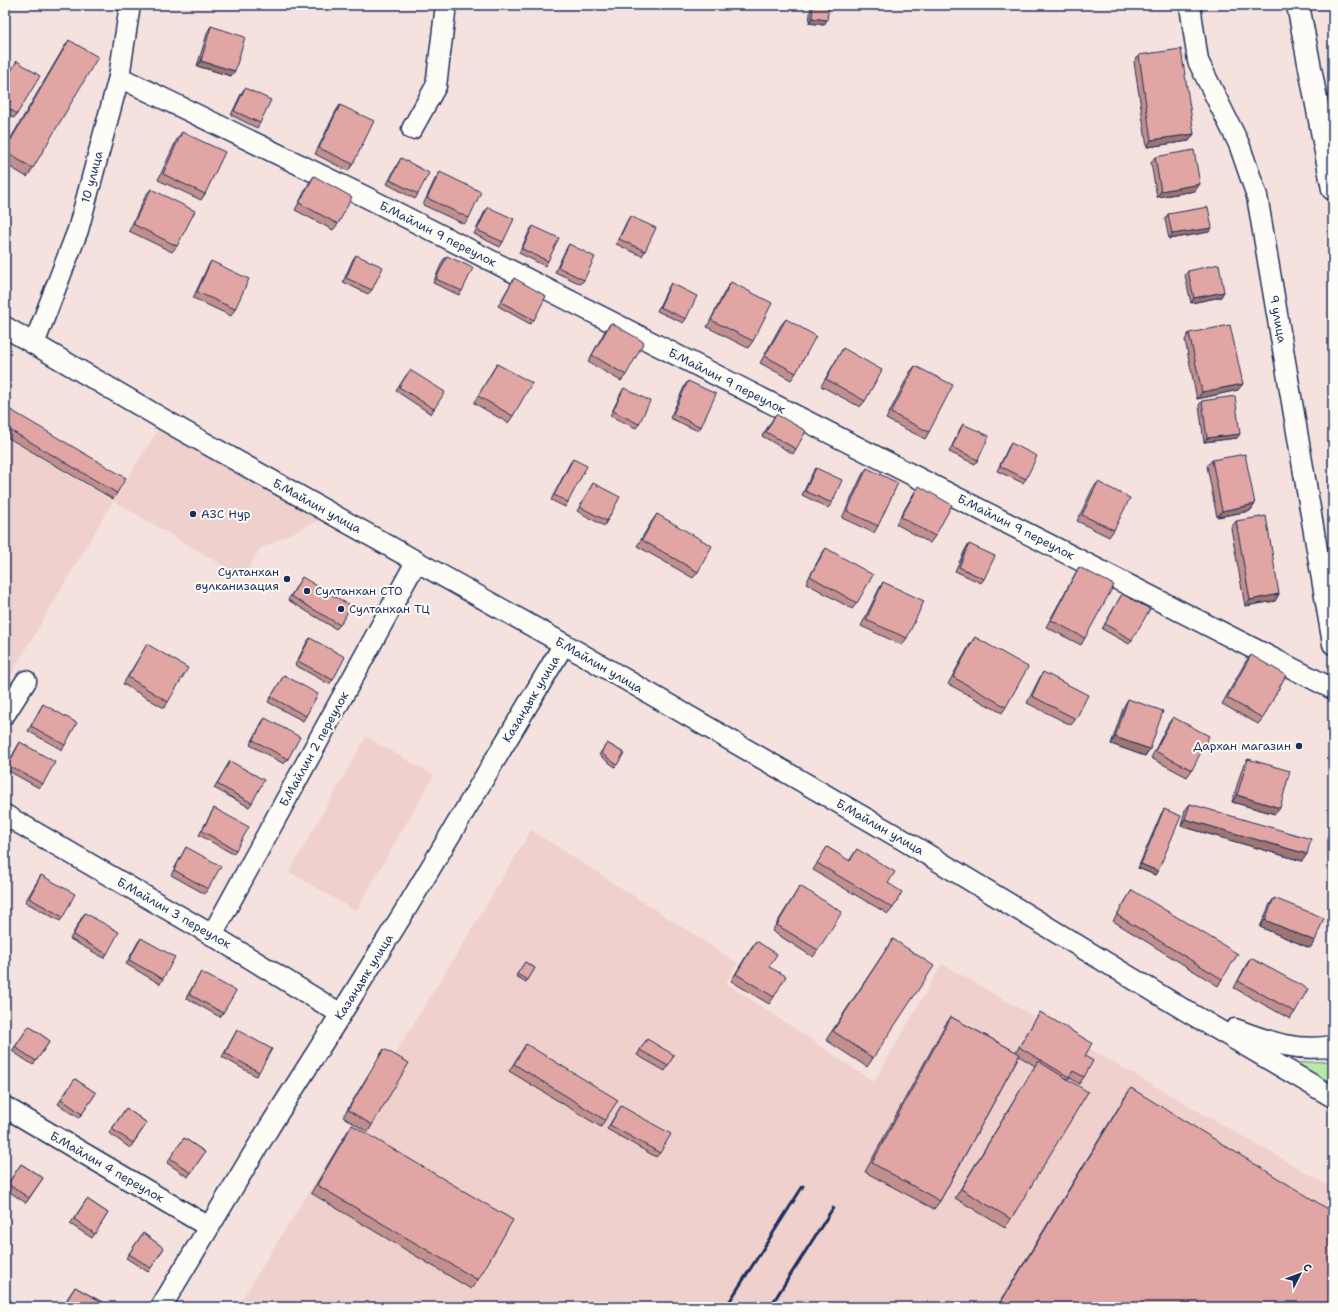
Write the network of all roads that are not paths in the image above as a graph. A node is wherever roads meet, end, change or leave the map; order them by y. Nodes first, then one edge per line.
1 (130, 5) edge
2 (446, 5) edge
3 (1190, 5) edge
4 (1298, 5) edge
5 (119, 76) junction
6 (412, 128) dead end
7 (1333, 189) edge
8 (5, 327) edge
9 (34, 344) junction
10 (416, 562) junction
11 (564, 644) junction
12 (1333, 644) edge
13 (26, 680) dead end
14 (1333, 689) edge
15 (5, 714) edge
16 (5, 815) edge
17 (212, 935) junction
18 (1188, 1012) junction
19 (341, 1014) junction
20 (1333, 1046) edge
21 (1333, 1097) edge
22 (5, 1107) edge
23 (209, 1227) junction
24 (160, 1307) edge

1 - 5 street, 10 улица
2 - 6 street
3 - 12 street, 9 улица
4 - 7 highway
5 - 9 street, 10 улица
5 - 14 street, Б.Майлин 9 переулок
8 - 9 street, Б.Майлин улица
9 - 10 street, Б.Майлин улица
10 - 11 street, Б.Майлин улица
10 - 17 street, Б.Майлин 2 переулок
11 - 18 street, Б.Майлин улица
11 - 19 street, Казандык улица
13 - 15 street
16 - 17 street, Б.Майлин 3 переулок
17 - 19 street, Б.Майлин 3 переулок
18 - 20 street
18 - 21 street
19 - 23 street, Казандык улица
22 - 23 street, Б.Майлин 4 переулок
23 - 24 street, Казандык улица

